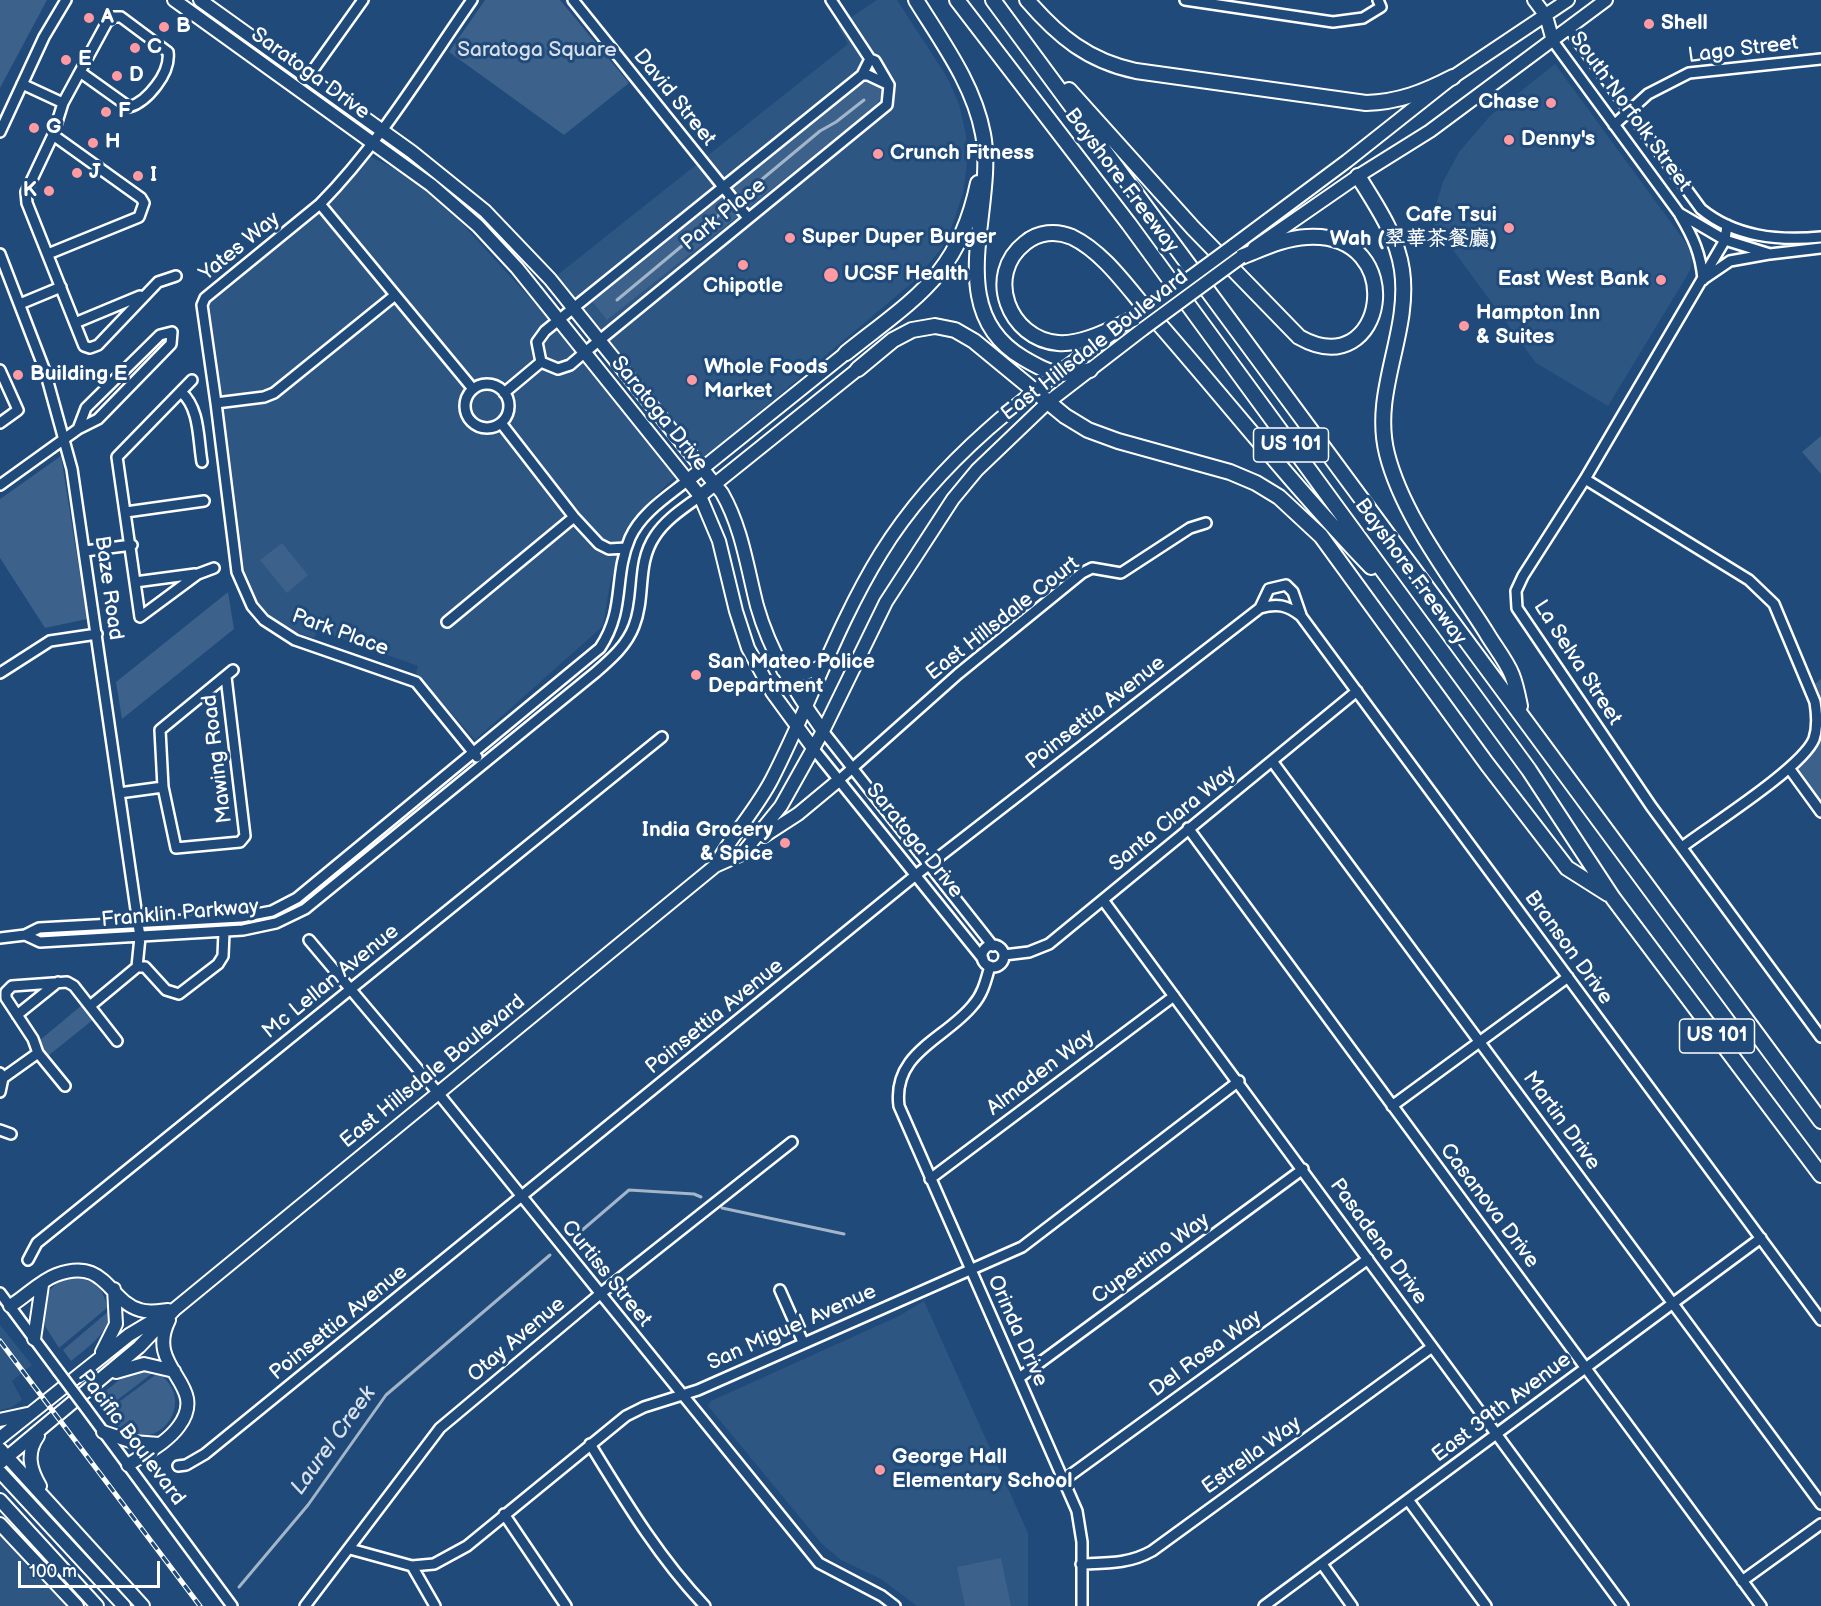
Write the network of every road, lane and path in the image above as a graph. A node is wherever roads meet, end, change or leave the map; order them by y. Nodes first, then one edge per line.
1 (66, 0) edge
2 (174, 0) edge
3 (200, 0) edge
4 (363, 0) edge
5 (472, 0) edge
6 (573, 0) edge
7 (831, 0) edge
8 (916, 0) edge
9 (957, 0) edge
10 (993, 0) edge
11 (1027, 0) edge
12 (1185, 0) edge
13 (1534, 0) edge
14 (1568, 0) edge
15 (1606, 0) edge
16 (1380, 4) edge
17 (1546, 16) junction
18 (1569, 29) junction
19 (1553, 41) junction
20 (1026, 44) junction
21 (870, 58) junction
22 (1821, 59) edge
23 (80, 72) junction
24 (862, 75) junction
25 (1453, 76) junction
26 (308, 78) junction
27 (22, 84) junction
28 (889, 85) junction
29 (63, 103) junction
30 (974, 104) junction
31 (1629, 109) junction
32 (1614, 125) junction
33 (381, 130) junction
34 (0, 132) edge
35 (53, 135) junction
36 (372, 142) junction
37 (1347, 161) junction
38 (1358, 176) junction
39 (726, 191) junction
40 (320, 204) junction
41 (1679, 213) junction
42 (748, 218) junction
43 (1727, 225) junction
44 (1821, 237) edge
45 (1725, 240) junction
46 (1821, 248) edge
47 (1237, 252) junction
48 (0, 254) edge
49 (48, 254) junction
50 (1770, 254) junction
51 (176, 276) dead end
52 (1703, 280) junction
53 (61, 287) junction
54 (145, 294) junction
55 (394, 296) junction
56 (20, 304) junction
57 (574, 309) junction
58 (558, 320) junction
59 (75, 323) junction
60 (1139, 323) junction
61 (600, 340) junction
62 (584, 353) junction
63 (846, 353) joint
64 (541, 362) junction
65 (858, 369) joint
66 (0, 370) edge
67 (1090, 370) junction
68 (1054, 375) junction
69 (192, 380) dead end
70 (473, 389) junction
71 (1032, 391) junction
72 (181, 392) junction
73 (504, 393) junction
74 (216, 403) junction
75 (1047, 403) junction
76 (0, 423) edge
77 (501, 423) junction
78 (78, 429) junction
79 (65, 439) junction
80 (202, 462) dead end
81 (703, 467) junction
82 (1585, 479) junction
83 (688, 480) junction
84 (716, 484) junction
85 (0, 485) edge
86 (700, 496) junction
87 (204, 501) dead end
88 (126, 512) junction
89 (574, 517) junction
90 (1206, 523) dead end
91 (132, 545) junction
92 (626, 548) junction
93 (85, 551) junction
94 (214, 568) dead end
95 (198, 574) junction
96 (135, 582) junction
97 (1281, 604) joint
98 (1260, 608) junction
99 (1410, 608) junction
100 (1301, 616) junction
101 (447, 622) dead end
102 (97, 634) junction
103 (827, 662) junction
104 (783, 670) junction
105 (0, 673) edge
106 (1357, 692) junction
107 (806, 708) junction
108 (1522, 714) junction
109 (797, 727) junction
110 (823, 731) junction
111 (663, 737) dead end
112 (813, 748) junction
113 (473, 753) junction
114 (1272, 761) junction
115 (482, 764) junction
116 (853, 768) junction
117 (1789, 768) junction
118 (839, 780) junction
119 (163, 787) junction
120 (119, 793) junction
121 (1821, 812) edge
122 (1188, 828) junction
123 (755, 841) junction
124 (1682, 847) junction
125 (929, 865) junction
126 (715, 866) junction
127 (917, 874) junction
128 (1613, 898) junction
129 (1103, 900) junction
130 (138, 924) junction
131 (224, 932) junction
132 (25, 935) junction
133 (140, 937) junction
134 (0, 938) edge
135 (309, 940) dead end
136 (993, 946) junction
137 (1004, 955) junction
138 (986, 963) junction
139 (138, 967) junction
140 (1568, 977) junction
141 (58, 982) junction
142 (350, 990) junction
143 (1174, 996) junction
144 (90, 1006) junction
145 (17, 1015) junction
146 (1821, 1037) edge
147 (1479, 1040) junction
148 (117, 1041) dead end
149 (38, 1053) junction
150 (1, 1076) edge
151 (1239, 1081) junction
152 (65, 1086) dead end
153 (0, 1092) edge
154 (438, 1093) junction
155 (1392, 1106) junction
156 (1821, 1121) edge
157 (0, 1130) edge
158 (11, 1134) dead end
159 (792, 1142) dead end
160 (1303, 1169) junction
161 (1821, 1175) edge
162 (930, 1179) junction
163 (521, 1199) junction
164 (1761, 1238) junction
165 (1368, 1259) junction
166 (28, 1260) dead end
167 (969, 1269) junction
168 (42, 1285) junction
169 (114, 1289) junction
170 (780, 1290) dead end
171 (0, 1293) edge
172 (600, 1294) junction
173 (1673, 1303) junction
174 (10, 1306) junction
175 (175, 1309) junction
176 (1821, 1320) edge
177 (34, 1340) junction
178 (803, 1342) junction
179 (1432, 1347) junction
180 (1586, 1367) junction
181 (89, 1368) junction
182 (174, 1371) junction
183 (1019, 1378) junction
184 (101, 1379) junction
185 (681, 1395) junction
186 (37, 1410) junction
187 (0, 1420) edge
188 (45, 1425) junction
189 (103, 1432) junction
190 (1497, 1434) junction
191 (0, 1438) edge
192 (159, 1444) junction
193 (590, 1444) junction
194 (2, 1460) edge
195 (128, 1465) junction
196 (178, 1466) dead end
197 (1065, 1479) junction
198 (0, 1500) edge
199 (1409, 1501) junction
200 (50, 1503) junction
201 (1821, 1504) edge
202 (504, 1514) junction
203 (0, 1524) edge
204 (1821, 1524) edge
205 (350, 1549) junction
206 (1081, 1564) junction
207 (1322, 1564) junction
208 (412, 1566) junction
209 (1742, 1581) junction
210 (77, 1606) edge
211 (97, 1606) edge
212 (123, 1606) edge
213 (143, 1606) edge
214 (232, 1606) edge
215 (305, 1606) edge
216 (435, 1606) edge
217 (566, 1606) edge
218 (705, 1606) edge
219 (895, 1606) edge
220 (1082, 1606) edge
221 (1264, 1606) edge
222 (1352, 1606) edge
223 (1486, 1606) edge
224 (1623, 1606) edge
225 (1761, 1606) edge

1 - 27 street
2 - 36 main road, Saratoga Drive
3 - 26 main road, Saratoga Drive
4 - 26 street
5 - 33 street, Yates Way
6 - 39 street, David Street
7 - 21 street
8 - 30 highway
9 - 99 highway, Bayshore Freeway / US 101
10 - 20 highway, Bayshore Freeway / US 101
11 - 25 highway
12 - 16 street
13 - 17 main road, South Norfolk Street
14 - 17 main road, East Hillsdale Boulevard
15 - 18 main road, East Hillsdale Boulevard
17 - 18 main road, South Norfolk Street
17 - 19 main road, South Norfolk Street
17 - 25 main road, East Hillsdale Boulevard
18 - 19 main road, East Hillsdale Boulevard
18 - 31 street, South Norfolk Street
19 - 32 street, South Norfolk Street
19 - 38 main road, East Hillsdale Boulevard
20 - 47 highway
20 - 108 highway, Bayshore Freeway / US 101
21 - 24 street, Park Place
21 - 28 street
22 - 31 street, Lago Street
23 - 23 street
23 - 29 street
24 - 28 street
24 - 39 street, Park Place
25 - 37 main road, East Hillsdale Boulevard
26 - 33 main road, Saratoga Drive
27 - 29 street
27 - 34 street
28 - 42 street, Park Place
29 - 35 street
30 - 63 highway
30 - 68 highway
31 - 32 street, Lago Street
31 - 43 street, South Norfolk Street
32 - 41 street, South Norfolk Street
33 - 36 street, Yates Way
33 - 57 main road, Saratoga Drive
35 - 49 street
35 - 49 street
36 - 40 street, Yates Way
36 - 58 main road, Saratoga Drive
37 - 38 main road
37 - 47 main road, East Hillsdale Boulevard
38 - 47 main road, East Hillsdale Boulevard
38 - 108 highway
39 - 42 street, David Street
39 - 57 street, Park Place
40 - 55 street
40 - 74 street, Yates Way
41 - 45 street, South Norfolk Street
41 - 52 street
42 - 61 street, Park Place
43 - 44 street, South Norfolk Street
43 - 45 street, La Selva Street
45 - 50 street, South Norfolk Street
45 - 52 street, La Selva Street
46 - 50 street
47 - 60 main road, East Hillsdale Boulevard, bridge
48 - 56 street, Baze Road
49 - 53 street
50 - 52 street
51 - 54 street
52 - 82 street, La Selva Street
53 - 56 street
53 - 59 street
54 - 59 street
54 - 59 street
55 - 70 street
55 - 74 street
56 - 79 street, Baze Road
57 - 58 street, Park Place
57 - 61 main road, Saratoga Drive
58 - 62 main road, Saratoga Drive
58 - 64 street, Park Place
60 - 67 main road, East Hillsdale Boulevard
60 - 68 main road, East Hillsdale Boulevard
60 - 99 highway
61 - 62 street, Park Place
61 - 81 main road, Saratoga Drive
62 - 64 street, Park Place
62 - 83 main road, Saratoga Drive
63 - 81 main road
64 - 73 street
65 - 71 highway
65 - 84 main road
66 - 76 street
67 - 68 highway
67 - 75 main road, East Hillsdale Boulevard
68 - 71 main road, East Hillsdale Boulevard
69 - 72 street
70 - 73 street
70 - 77 street
71 - 75 highway
71 - 103 main road, East Hillsdale Boulevard
72 - 80 street
72 - 88 street
73 - 77 street
74 - 113 street, Park Place
75 - 110 main road, East Hillsdale Boulevard
75 - 128 highway
77 - 89 street
78 - 78 street
78 - 79 street
79 - 85 street
79 - 93 street, Baze Road
81 - 83 main road
81 - 84 main road, Saratoga Drive
82 - 117 street
82 - 124 street, La Selva Street
83 - 86 main road, Saratoga Drive
83 - 92 street
84 - 86 main road
84 - 104 main road, Saratoga Drive
86 - 109 main road, Saratoga Drive
86 - 115 street, Franklin Parkway
87 - 88 street
88 - 91 street
89 - 92 street
89 - 101 street
90 - 116 street, East Hillsdale Court
91 - 93 street
91 - 96 street
92 - 113 street, Franklin Parkway
93 - 102 street, Baze Road
94 - 95 street
95 - 96 street
95 - 96 street
97 - 98 street, Poinsettia Avenue
97 - 100 street, Branson Drive
98 - 100 street
98 - 125 street, Poinsettia Avenue
99 - 128 highway, Bayshore Freeway / US 101
100 - 106 street, Branson Drive
102 - 105 street
102 - 120 street, Baze Road
103 - 104 main road
103 - 107 main road, East Hillsdale Boulevard
104 - 107 main road, Saratoga Drive
106 - 114 street, Santa Clara Way
106 - 140 street, Branson Drive
107 - 109 main road, East Hillsdale Boulevard
107 - 110 main road, Saratoga Drive
108 - 156 highway, Bayshore Freeway / US 101
109 - 112 main road, Saratoga Drive
109 - 126 main road, East Hillsdale Boulevard
110 - 112 main road, East Hillsdale Boulevard
110 - 116 street, Saratoga Drive
111 - 142 street, Mc Lellan Avenue
112 - 118 street, Saratoga Drive
112 - 123 main road, East Hillsdale Boulevard
113 - 115 street, Park Place
113 - 130 street, Franklin Parkway
114 - 122 street, Santa Clara Way
114 - 147 street, Martin Drive
115 - 131 street, Franklin Parkway
116 - 118 street, East Hillsdale Court
116 - 125 street, Saratoga Drive
117 - 121 street
117 - 124 street
118 - 123 main road
118 - 127 street, Saratoga Drive
119 - 119 street, Mawing Road
119 - 120 street
120 - 130 street, Baze Road
122 - 129 street, Santa Clara Way
122 - 155 street, Casanova Drive
123 - 126 main road, East Hillsdale Boulevard
124 - 146 street, La Selva Street
125 - 127 street, Poinsettia Avenue
125 - 136 street, Saratoga Drive
126 - 154 main road, East Hillsdale Boulevard
127 - 138 street, Saratoga Drive
127 - 163 street, Poinsettia Avenue
128 - 161 highway, Bayshore Freeway / US 101
129 - 137 street, Santa Clara Way
129 - 143 street, Pasadena Drive
130 - 132 street, Franklin Parkway
130 - 133 street, Baze Road
131 - 133 street, Franklin Parkway
131 - 139 street
132 - 133 street, Franklin Parkway
132 - 134 street, Franklin Parkway
133 - 139 street, Baze Road
135 - 142 street, Curtiss Street
136 - 137 street
136 - 138 street
137 - 138 street
138 - 162 street, Orinda Drive
139 - 144 street
140 - 147 street
140 - 164 street, Branson Drive
141 - 144 street
141 - 145 street
141 - 145 street
142 - 154 street, Curtiss Street
142 - 166 street, Mc Lellan Avenue
143 - 151 street, Pasadena Drive
143 - 162 street, Almaden Way
144 - 148 street
145 - 149 street
147 - 155 street
147 - 173 street, Martin Drive
149 - 150 street
149 - 152 street
150 - 153 street
151 - 160 street, Pasadena Drive
151 - 167 street, San Miguel Avenue
154 - 163 street, Curtiss Street
154 - 175 main road, East Hillsdale Boulevard
155 - 180 street, Casanova Drive
157 - 158 street
159 - 172 street, Otay Avenue
160 - 165 street, Pasadena Drive
160 - 183 street, Cupertino Way
162 - 167 street, Orinda Drive
163 - 172 street, Curtiss Street
163 - 196 street, Poinsettia Avenue
164 - 173 street, East 39th Avenue
164 - 176 street, Branson Drive
165 - 179 street, Pasadena Drive
165 - 197 street, Del Rosa Way
167 - 178 street, San Miguel Avenue
167 - 183 street, Orinda Drive
168 - 169 main road
168 - 174 main road
168 - 177 main road
169 - 175 main road
169 - 181 main road
170 - 178 street
171 - 174 street, Pacific Boulevard
172 - 185 street, Curtiss Street
172 - 205 street, Otay Avenue
173 - 180 street, East 39th Avenue
173 - 201 street, Martin Drive
174 - 177 street, Pacific Boulevard
175 - 181 main road, East Hillsdale Boulevard
175 - 182 main road
175 - 184 main road, East Hillsdale Boulevard
177 - 189 street, Pacific Boulevard, bridge
178 - 185 street, San Miguel Avenue
179 - 190 street, Pasadena Drive
179 - 206 street, Estrella Way
180 - 190 street, East 39th Avenue
180 - 209 street, Casanova Drive
181 - 186 main road, East Hillsdale Boulevard
182 - 184 main road
182 - 192 main road
183 - 197 street, Orinda Drive
184 - 188 main road, East Hillsdale Boulevard
185 - 193 street, San Miguel Avenue
185 - 219 street, Curtiss Street
186 - 187 main road
186 - 191 main road, East Hillsdale Boulevard
188 - 194 main road, East Hillsdale Boulevard
188 - 200 main road
189 - 192 main road
189 - 195 street, Pacific Boulevard
190 - 199 street, East 39th Avenue
190 - 224 street, Pasadena Drive
192 - 195 main road
193 - 202 street, San Miguel Avenue
193 - 218 street
194 - 200 main road
194 - 212 main road
195 - 214 street, Pacific Boulevard
197 - 206 street, Orinda Drive
198 - 211 main road
199 - 207 street, East 39th Avenue
199 - 223 street
200 - 213 main road
202 - 208 street, San Miguel Avenue
202 - 217 street
203 - 210 main road
204 - 209 street
205 - 208 street, San Miguel Avenue
205 - 215 street, Otay Avenue
206 - 220 street, Orinda Drive
207 - 221 street, East 39th Avenue
207 - 222 street
208 - 216 street
209 - 225 street, Casanova Drive

